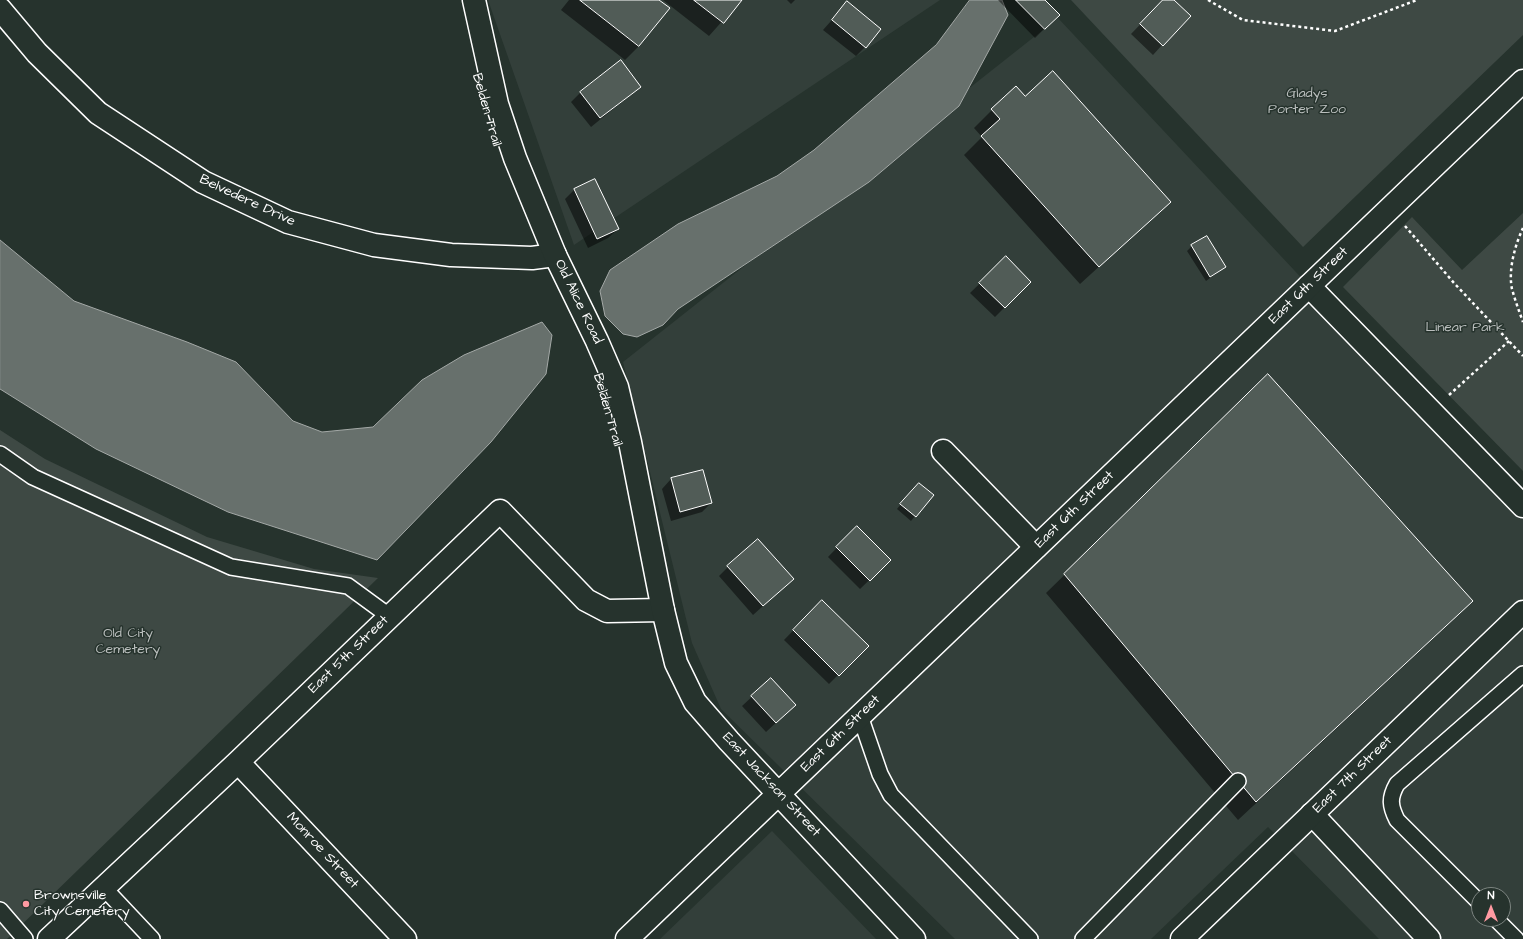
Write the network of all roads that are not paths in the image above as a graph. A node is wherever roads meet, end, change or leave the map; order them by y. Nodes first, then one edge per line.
1 (474, 0) edge
2 (0, 9) edge
3 (1523, 81) edge
4 (555, 255) junction
5 (1309, 286) junction
6 (944, 451) dead end
7 (0, 454) edge
8 (1523, 506) edge
9 (1036, 547) junction
10 (663, 610) junction
11 (1523, 612) edge
12 (390, 616) junction
13 (1523, 674) edge
14 (860, 716) junction
15 (238, 762) junction
16 (1238, 781) dead end
17 (779, 794) junction
18 (1312, 814) junction
19 (104, 888) junction
20 (1471, 894) edge
21 (0, 910) edge
22 (1504, 927) edge
23 (25, 939) edge
24 (49, 939) edge
25 (152, 939) edge
26 (405, 939) edge
27 (627, 939) edge
28 (914, 939) edge
29 (1030, 939) edge
30 (1083, 939) edge
31 (1182, 939) edge
32 (1429, 939) edge
33 (1516, 939) edge

1 - 4 main road, Old Alice Road
2 - 4 main road, Belvedere Drive
3 - 5 main road, East 6th Street
4 - 10 main road, Old Alice Road
5 - 8 main road
5 - 9 main road, East 6th Street
6 - 9 main road
7 - 12 lane
9 - 14 main road, East 6th Street
10 - 12 main road, East 5th Street
10 - 17 main road, East Jackson Street
11 - 18 main road, East 7th Street
12 - 15 main road, East 5th Street
13 - 20 lane
14 - 17 main road, East 6th Street
14 - 29 lane
15 - 19 main road, East 5th Street
15 - 26 main road, Monroe Street
16 - 30 lane
17 - 27 main road, East 6th Street
17 - 28 main road, East Jackson Street
18 - 31 main road, East 7th Street
18 - 32 main road
19 - 24 main road, East 5th Street
19 - 25 lane
21 - 23 lane
22 - 33 lane

